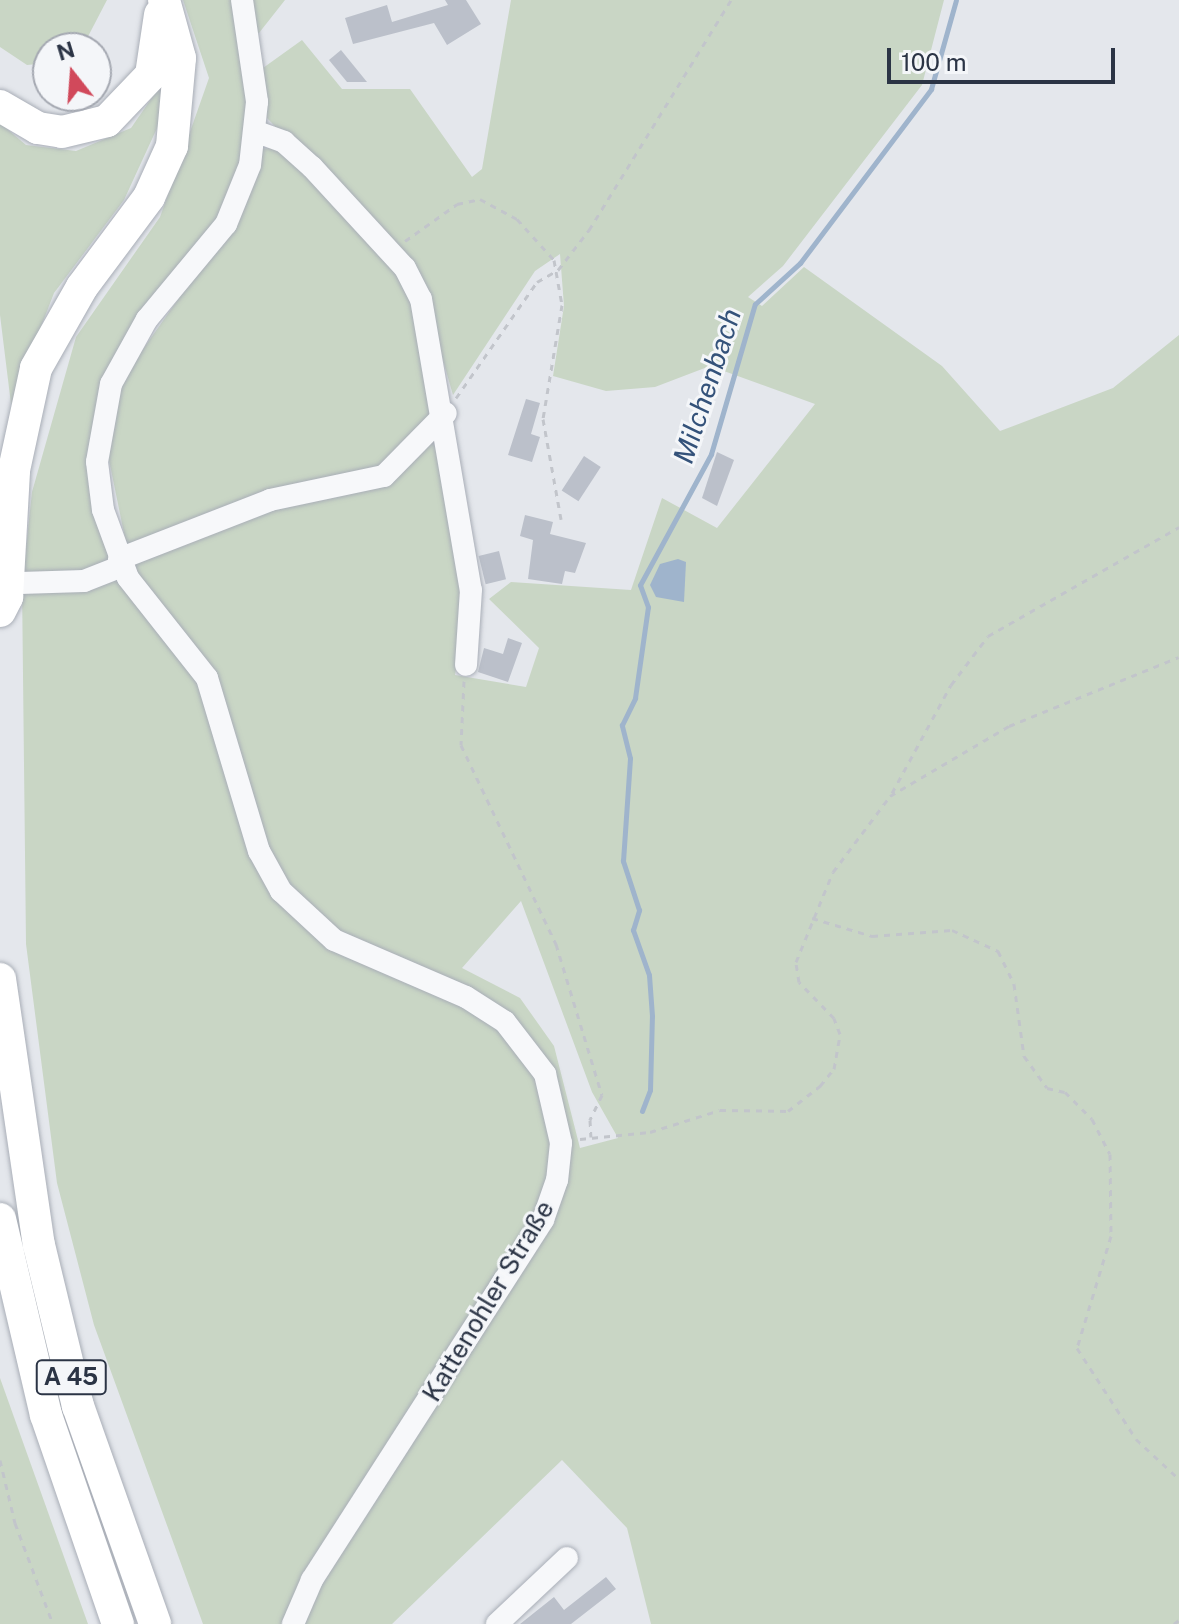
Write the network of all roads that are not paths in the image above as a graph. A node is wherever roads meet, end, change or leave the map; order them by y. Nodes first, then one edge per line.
1 (158, 0) edge
2 (164, 0) edge
3 (242, 0) edge
4 (0, 106) edge
5 (257, 132) junction
6 (446, 413) junction
7 (120, 563) junction
8 (20, 583) dead end
9 (0, 611) edge
10 (466, 665) road end
11 (0, 979) edge
12 (0, 1219) edge
13 (567, 1558) dead end
14 (118, 1624) edge
15 (155, 1624) edge
16 (293, 1624) edge
17 (497, 1624) edge

1 - 4 highway
2 - 9 highway
3 - 5 street, Kattenohler Straße
5 - 6 street
5 - 7 street, Kattenohler Straße
6 - 7 street
6 - 10 street
7 - 8 street
7 - 16 street, Kattenohler Straße
11 - 15 highway, A 45
12 - 14 highway, A 45
13 - 17 street

